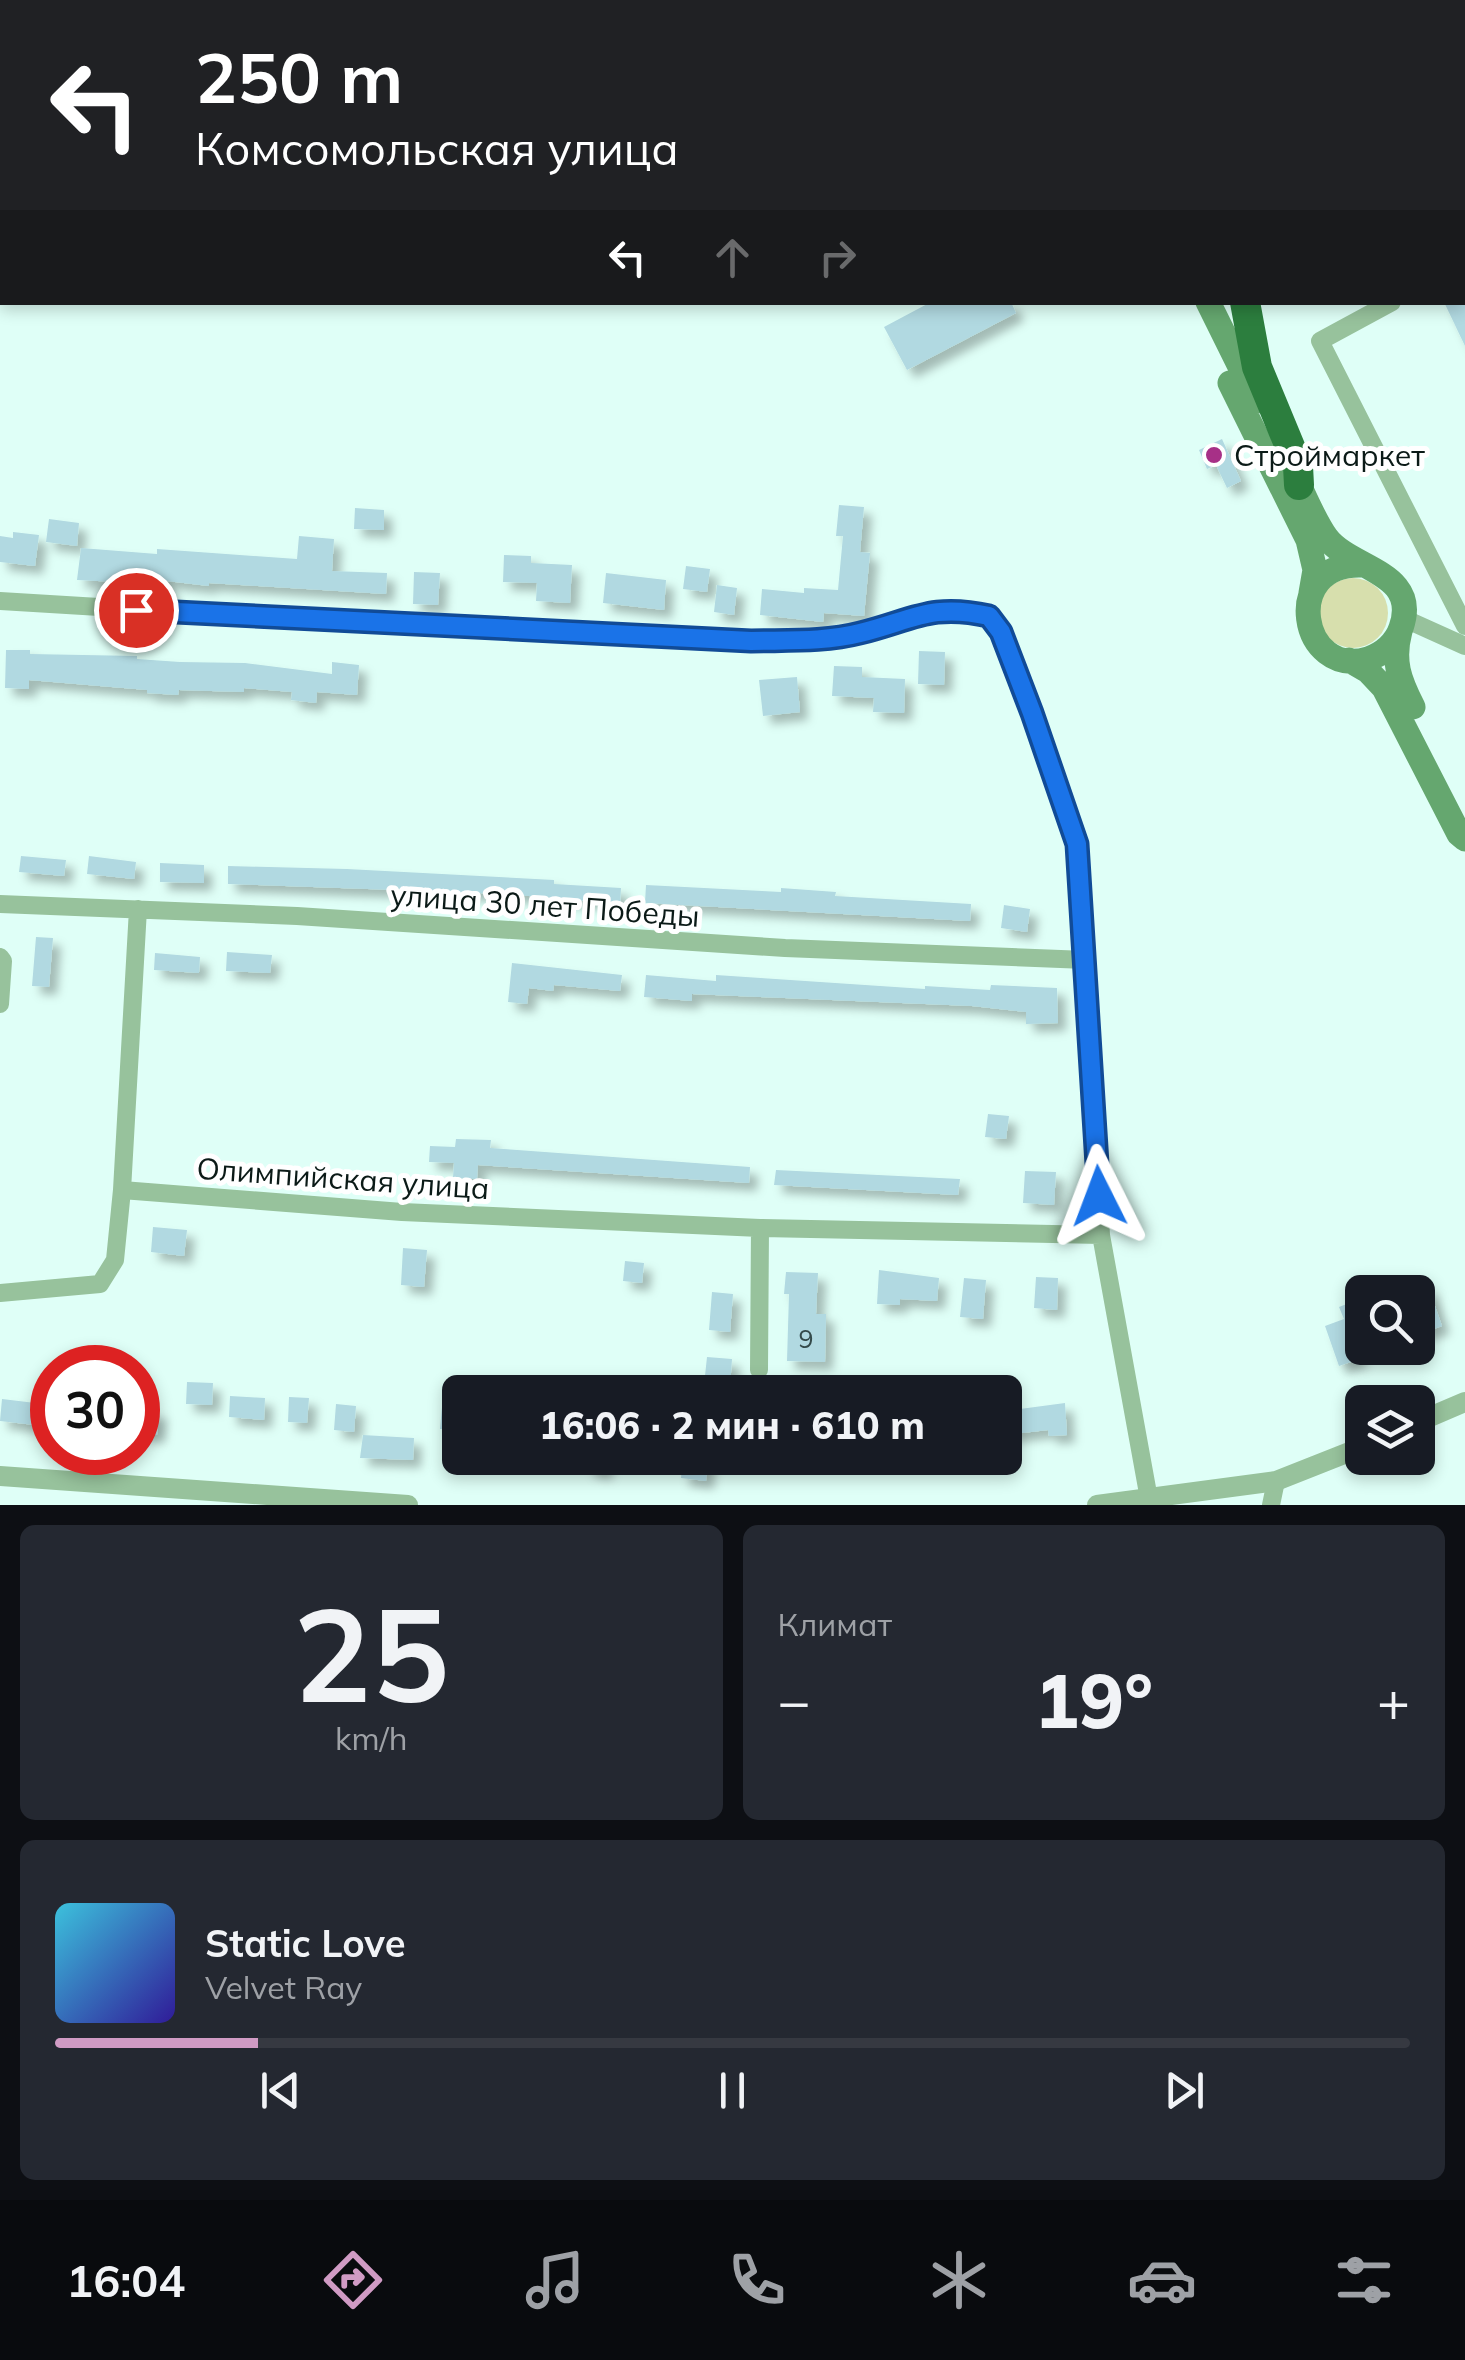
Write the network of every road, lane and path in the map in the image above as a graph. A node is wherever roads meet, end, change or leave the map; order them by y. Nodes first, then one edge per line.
1 (1191, 305) edge
2 (1210, 305) edge
3 (1245, 305) edge
4 (1387, 305) edge
5 (1300, 485) junction
6 (1361, 565) junction
7 (1310, 596) junction
8 (0, 601) edge
9 (1402, 624) junction
10 (1465, 626) edge
11 (1465, 646) edge
12 (1349, 660) junction
13 (1465, 809) edge
14 (1465, 839) edge
15 (0, 904) edge
16 (138, 909) junction
17 (0, 957) edge
18 (1086, 960) junction
19 (0, 1004) edge
20 (122, 1190) junction
21 (760, 1228) junction
22 (1102, 1235) junction
23 (0, 1293) edge
24 (758, 1370) dead end
25 (1465, 1402) edge
26 (1435, 1415) edge
27 (1345, 1453) edge
28 (0, 1476) edge
29 (1276, 1481) junction
30 (1148, 1499) junction
31 (282, 1500) edge
32 (408, 1505) edge
33 (1098, 1505) edge
34 (1271, 1505) edge

1 - 7 main road
2 - 5 main road
3 - 5 highway
4 - 10 street
5 - 6 main road
6 - 7 main road
6 - 9 main road
7 - 12 main road
8 - 18 street
9 - 11 street
9 - 12 main road
9 - 13 main road
12 - 14 main road
15 - 16 street, улица 30 лет Победы
16 - 18 street, улица 30 лет Победы
16 - 20 street
17 - 19 street
18 - 22 street
20 - 21 street, Олимпийская улица
20 - 23 street
21 - 22 street, Олимпийская улица
21 - 24 street
22 - 30 street
25 - 26 street
27 - 29 street
28 - 31 street
29 - 30 street
29 - 34 street
30 - 33 street
31 - 32 street

